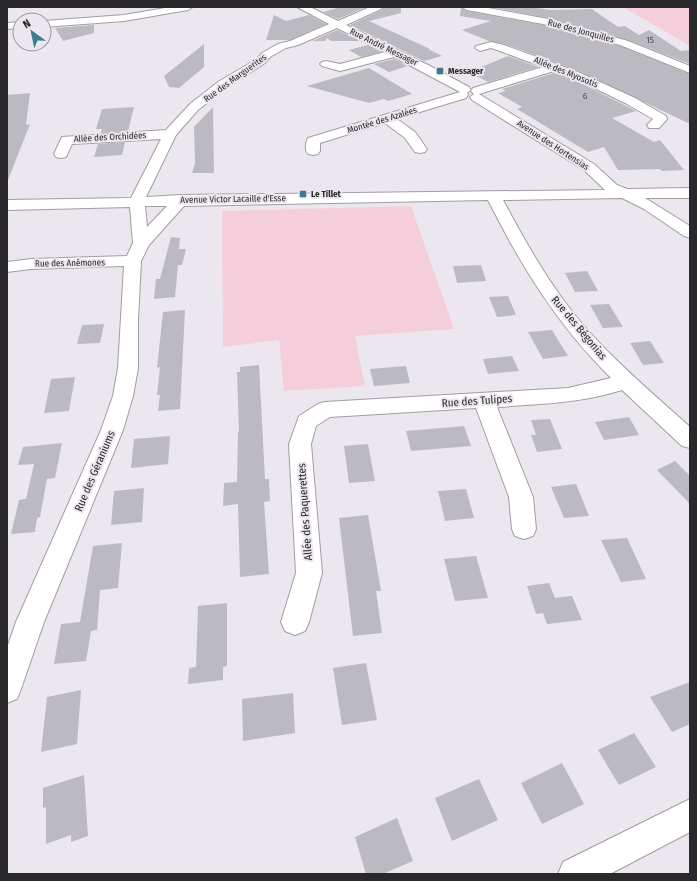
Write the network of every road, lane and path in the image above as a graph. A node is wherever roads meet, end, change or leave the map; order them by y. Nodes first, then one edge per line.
1 (188, 7) edge
2 (302, 7) edge
3 (378, 7) edge
4 (467, 7) edge
5 (74, 12) dead end
6 (555, 12) dead end
7 (544, 21) junction
8 (68, 23) junction
9 (52, 24) edge
10 (336, 24) junction
11 (480, 48) dead end
12 (395, 53) junction
13 (326, 64) dead end
14 (554, 67) junction
15 (690, 70) edge
16 (470, 93) junction
17 (387, 118) junction
18 (654, 125) dead end
19 (170, 134) junction
20 (420, 149) dead end
21 (313, 151) dead end
22 (61, 154) dead end
23 (159, 179) junction
24 (613, 192) junction
25 (690, 193) edge
26 (493, 196) junction
27 (181, 200) junction
28 (137, 201) junction
29 (7, 205) edge
30 (690, 233) edge
31 (137, 252) junction
32 (7, 267) edge
33 (626, 381) junction
34 (484, 401) junction
35 (325, 410) joint
36 (690, 440) edge
37 (524, 529) dead end
38 (295, 622) dead end
39 (7, 689) edge
40 (690, 815) edge
41 (575, 874) edge

1 - 8 street
2 - 10 street, Rue André Messager
3 - 10 street, Rue des Marguerites
4 - 7 street, Rue des Jonquilles
5 - 8 street
6 - 7 street
7 - 15 street, Rue des Jonquilles
8 - 9 street
10 - 12 street, Rue André Messager
10 - 19 street, Rue des Marguerites
11 - 14 street, Allée des Myosotis
12 - 13 street
12 - 16 street, Rue André Messager
14 - 16 street, Montée des Azalées
14 - 18 street, Allée des Myosotis
16 - 17 street, Montée des Azalées
16 - 24 street, Avenue des Hortensias
17 - 20 street
17 - 21 street, Montée des Azalées
19 - 22 street, Allée des Orchidées
19 - 23 street, Rue des Marguerites
23 - 27 street
23 - 28 street, Rue des Marguerites
24 - 25 street, Avenue Victor Lacaille d'Esse
24 - 26 street, Avenue Victor Lacaille d'Esse
24 - 30 street, Avenue des Hortensias
26 - 27 street, Avenue Victor Lacaille d'Esse
26 - 33 street, Rue des Bégonias
27 - 28 street, Avenue Victor Lacaille d'Esse
27 - 31 street
28 - 29 street, Avenue Victor Lacaille d'Esse
28 - 31 street, Rue des Géraniums
31 - 32 street, Rue des Anémones
31 - 39 street, Rue des Géraniums
33 - 34 street, Rue des Tulipes
33 - 36 street, Rue des Bégonias
34 - 35 street, Rue des Tulipes
34 - 37 street
35 - 38 street, Allée des Paquerettes
40 - 41 street

